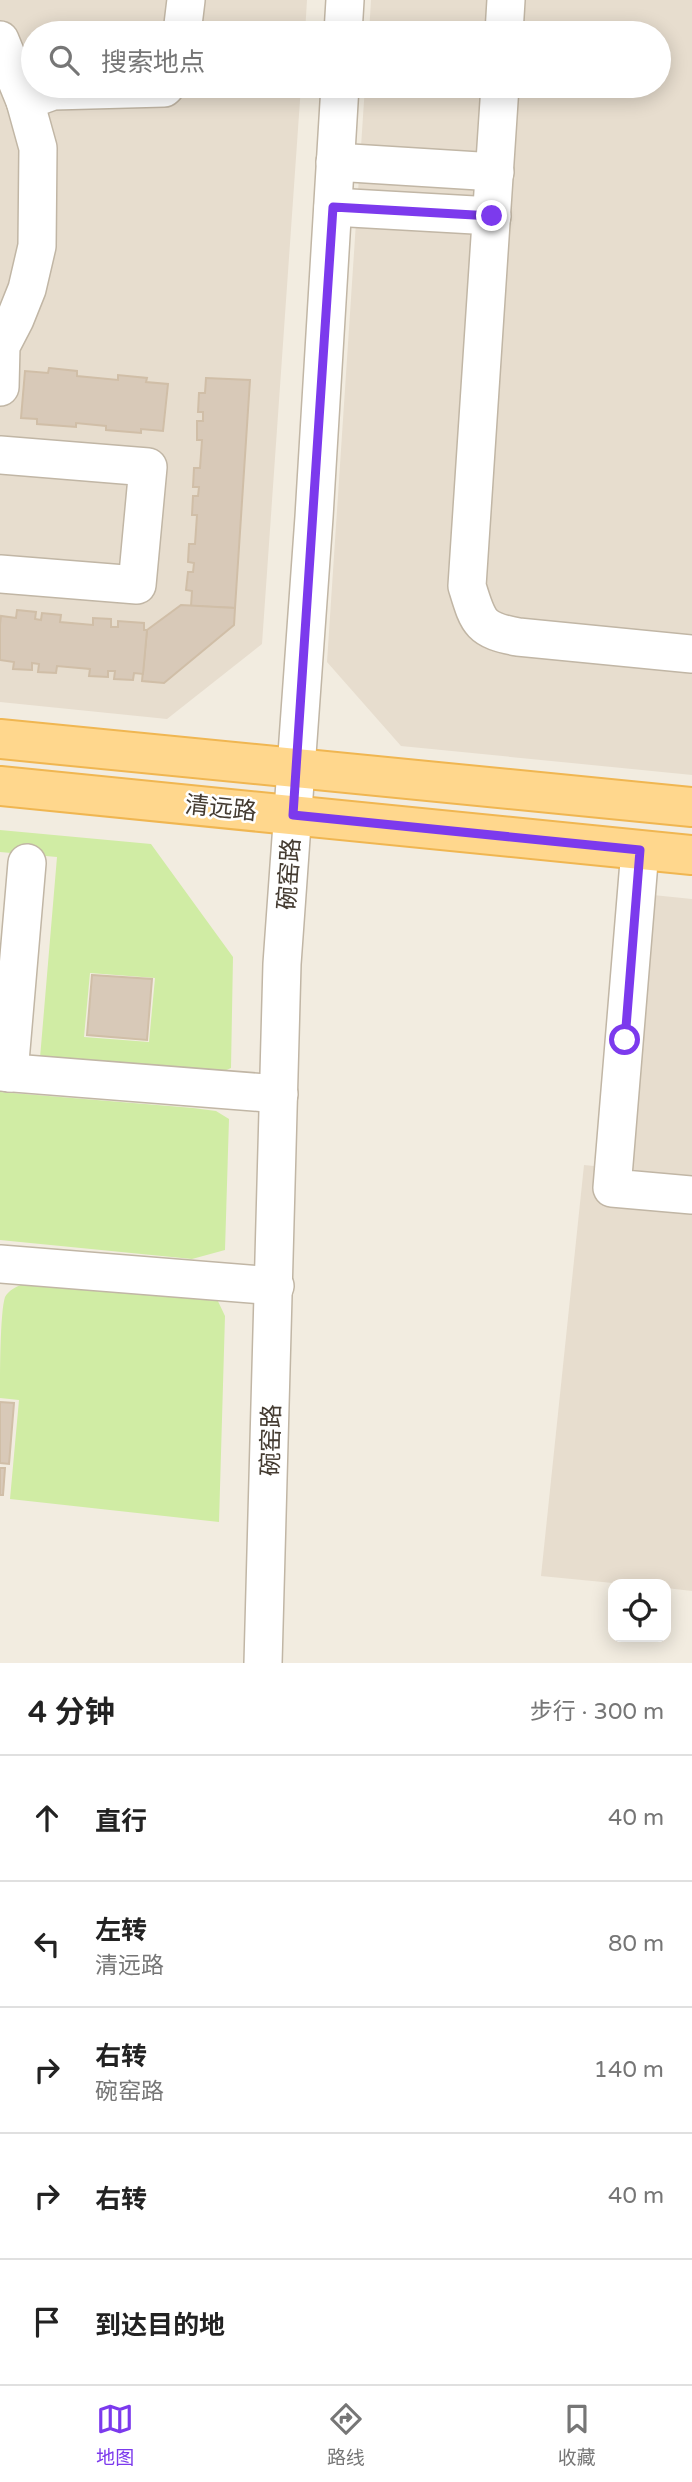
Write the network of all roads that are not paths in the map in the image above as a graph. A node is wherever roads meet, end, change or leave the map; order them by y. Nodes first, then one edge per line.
1 (186, 0) edge
2 (345, 0) edge
3 (506, 0) edge
4 (183, 21) edge
5 (344, 21) edge
6 (505, 21) edge
7 (0, 40) edge
8 (21, 91) edge
9 (24, 98) edge
10 (33, 98) edge
11 (339, 98) edge
12 (499, 98) edge
13 (25, 101) junction
14 (335, 162) junction
15 (495, 172) junction
16 (333, 207) junction
17 (492, 216) junction
18 (0, 387) edge
19 (0, 455) edge
20 (0, 574) edge
21 (692, 654) edge
22 (0, 739) edge
23 (296, 768) junction
24 (0, 786) edge
25 (692, 807) edge
26 (293, 815) junction
27 (640, 850) junction
28 (692, 855) edge
29 (27, 863) dead end
30 (4, 1072) edge
31 (279, 1094) junction
32 (692, 1195) edge
33 (0, 1264) edge
34 (275, 1286) junction
35 (263, 1663) edge

1 - 4 street
2 - 5 street
3 - 6 street
7 - 8 street
9 - 13 street
10 - 13 street
11 - 14 street, 碗窑路
12 - 15 street
13 - 18 street
14 - 15 street
14 - 16 street, 碗窑路
15 - 17 street
16 - 17 street
16 - 23 street, 碗窑路
17 - 21 street
19 - 20 street
22 - 23 main road, 清远路
23 - 25 main road, 清远路
23 - 26 street, 碗窑路
24 - 26 main road, 清远路
26 - 27 main road, 清远路
26 - 31 street, 碗窑路
27 - 28 main road, 清远路
27 - 32 street
29 - 30 street
30 - 31 street
31 - 34 street, 碗窑路
33 - 34 street
34 - 35 street, 碗窑路

